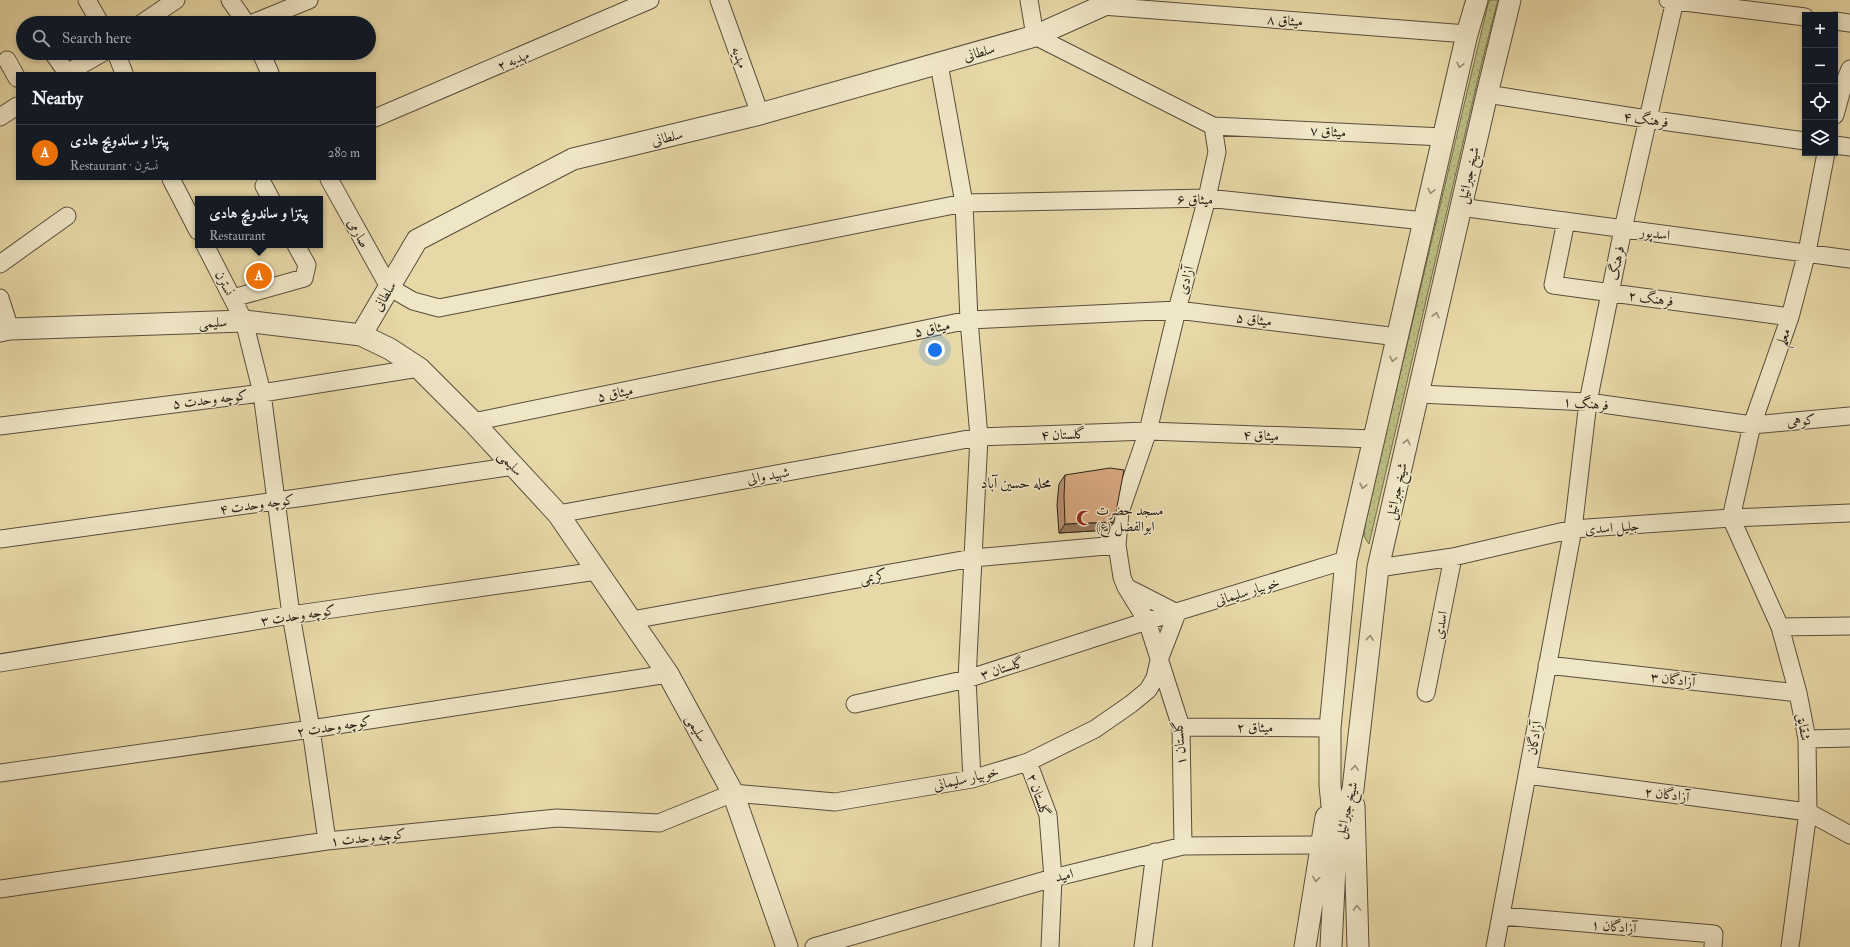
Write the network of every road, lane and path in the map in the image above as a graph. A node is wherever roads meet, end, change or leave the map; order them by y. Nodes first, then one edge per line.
1 (88, 0) edge
2 (176, 0) edge
3 (230, 0) edge
4 (309, 0) edge
5 (650, 0) edge
6 (719, 0) edge
7 (1029, 0) edge
8 (1477, 0) edge
9 (1510, 0) edge
10 (1673, 0) edge
11 (1107, 3) edge
12 (96, 16) edge
13 (152, 16) edge
14 (241, 16) edge
15 (269, 16) edge
16 (1802, 17) edge
17 (1838, 21) edge
18 (1850, 23) edge
19 (1467, 34) junction
20 (1035, 36) junction
21 (7, 60) dead end
22 (58, 60) edge
23 (89, 60) edge
24 (119, 60) edge
25 (264, 60) edge
26 (939, 64) junction
27 (1850, 69) edge
28 (65, 72) edge
29 (68, 72) edge
30 (124, 72) edge
31 (270, 72) edge
32 (16, 76) edge
33 (1486, 94) junction
34 (1838, 104) edge
35 (16, 107) edge
36 (760, 114) junction
37 (0, 117) edge
38 (376, 118) edge
39 (1647, 119) junction
40 (1213, 126) junction
41 (1443, 137) junction
42 (1802, 141) edge
43 (1838, 145) edge
44 (1850, 147) edge
45 (1825, 156) edge
46 (172, 180) edge
47 (331, 180) edge
48 (1207, 198) junction
49 (964, 203) junction
50 (1460, 207) junction
51 (67, 216) dead end
52 (1424, 221) junction
53 (1566, 221) junction
54 (195, 225) edge
55 (1623, 229) junction
56 (207, 248) edge
57 (298, 248) edge
58 (1807, 252) junction
59 (1850, 259) edge
60 (0, 264) edge
61 (389, 287) junction
62 (1611, 292) junction
63 (0, 298) edge
64 (233, 298) junction
65 (1177, 310) junction
66 (1790, 317) junction
67 (244, 320) junction
68 (970, 320) junction
69 (5, 330) edge
70 (360, 335) junction
71 (1398, 337) junction
72 (419, 368) junction
73 (262, 393) junction
74 (1418, 394) junction
75 (1588, 402) junction
76 (1850, 416) edge
77 (473, 422) junction
78 (1752, 425) junction
79 (0, 426) edge
80 (1148, 431) junction
81 (979, 437) junction
82 (1374, 438) junction
83 (514, 466) junction
84 (277, 500) junction
85 (1850, 513) edge
86 (558, 514) junction
87 (1731, 518) junction
88 (1573, 529) junction
89 (0, 539) edge
90 (1117, 545) junction
91 (1453, 557) junction
92 (973, 558) junction
93 (1346, 560) junction
94 (1378, 568) junction
95 (597, 571) junction
96 (1126, 587) junction
97 (1177, 613) junction
98 (292, 615) junction
99 (632, 620) junction
100 (1147, 620) junction
101 (1850, 626) edge
102 (1780, 627) junction
103 (1159, 660) junction
104 (0, 663) edge
105 (1547, 665) junction
106 (668, 674) junction
107 (967, 679) junction
108 (1426, 693) dead end
109 (1798, 693) junction
110 (855, 704) dead end
111 (1181, 727) junction
112 (1330, 728) junction
113 (311, 729) junction
114 (1850, 738) edge
115 (1807, 739) junction
116 (1028, 762) junction
117 (0, 774) edge
118 (1527, 775) junction
119 (972, 779) junction
120 (1353, 788) junction
121 (733, 793) junction
122 (1808, 812) junction
123 (1850, 835) edge
124 (326, 841) junction
125 (1329, 845) junction
126 (1183, 846) junction
127 (1155, 852) junction
128 (1053, 878) junction
129 (0, 889) edge
130 (1502, 916) junction
131 (787, 947) edge
132 (814, 947) edge
133 (1050, 947) edge
134 (1143, 947) edge
135 (1305, 947) edge
136 (1331, 947) edge
137 (1358, 947) edge
138 (1495, 947) edge
139 (1712, 947) edge
140 (1790, 947) edge

1 - 12 street
2 - 13 street
3 - 14 street
4 - 15 street
5 - 38 street, مهدیه ۲
6 - 36 street, مهدیه
7 - 20 street
8 - 19 street, شیخ جبرائیل
9 - 33 street, شیخ جبرائیل
10 - 16 street
10 - 39 street, فرهنگ
11 - 19 street, میثاق ۸
11 - 20 street, سلطانی
17 - 18 street
19 -> 41 street, شیخ جبرائیل
20 - 26 street, سلطانی
20 - 40 street
21 - 32 street
22 - 28 street
23 - 29 street
24 - 30 street
25 - 31 street
26 - 36 street, سلطانی
26 - 49 street
27 - 34 street
33 - 39 street, فرهنگ ۴
33 - 50 street, شیخ جبرائیل
35 - 37 street
36 - 61 street, سلطانی
39 - 42 street, فرهنگ ۴
39 - 55 street, فرهنگ
40 - 41 street, میثاق ۷
40 - 48 street, آزادی
41 -> 52 street, شیخ جبرائیل
43 - 44 street
45 - 58 street, معلم
46 - 54 street
47 - 61 street, صارمی
48 - 49 street, میثاق ۶
48 - 52 street, میثاق ۶
48 - 65 street, آزادی
49 - 61 street, میثاق ۶
49 - 68 street
50 - 53 street, اسدپور
74 -> 50 street, شیخ جبرائیل
51 - 60 street
52 - 71 street, شیخ جبرائیل
53 - 55 street, اسدپور
53 - 62 street, فرهنگ ۲
55 - 58 street, اسدپور
55 - 62 street, فرهنگ
56 - 64 street, نسترن
57 - 64 street
58 - 59 street, اسدپور
58 - 66 street, معلم
61 - 70 street, سلطانی
62 - 66 street, فرهنگ ۲
62 - 75 street, فرهنگ
63 - 69 street
64 - 67 street, نسترن
65 - 68 street, میثاق ۵
65 - 71 street, میثاق ۵
65 - 80 street, آزادی
66 - 78 street, معلم
67 - 69 street, سلیمی
67 - 70 street, سلیمی
67 - 73 street, نسترن
68 - 77 street, میثاق ۵
68 - 81 street
70 - 72 street, سلیمی
71 -> 82 street, شیخ جبرائیل
72 - 73 street, کوچه وحدت ۵
72 - 77 street, سلیمی
73 - 79 street, کوچه وحدت ۵
73 - 84 street, نسترن
74 - 75 street, فرهنگ ۱
94 -> 74 street, شیخ جبرائیل
75 - 78 street, فرهنگ ۱
75 - 88 street, فرهنگ
76 - 78 street, کوهی
77 - 83 street, سلیمی
78 - 87 street, معلم
80 - 81 street, گلستان ۴
80 - 82 street, میثاق ۴
80 - 90 street, آزادی
81 - 86 street, شهید والی
81 - 92 street
82 -> 93 street, شیخ جبرائیل
83 - 84 street, کوچه وحدت ۴
83 - 86 street, سلیمی
84 - 89 street, کوچه وحدت ۴
84 - 98 street, نسترن
85 - 87 street, جلیل اسدی
86 - 95 street, سلیمی
87 - 88 street, جلیل اسدی
87 - 102 street, شقایق
88 - 91 street, جلیل اسدی
88 - 105 street, آزادگان
90 - 92 street, کریمی
90 - 96 street, آزادی
91 - 94 street, جلیل اسدی
91 - 108 street, اسدی
92 - 99 street, کریمی
92 - 107 street
93 - 97 street, خوبیار سلیمانی
93 - 112 street, شیخ جبرائیل
120 -> 94 street, شیخ جبرائیل
95 - 98 street, کوچه وحدت ۳
95 - 99 street, سلیمی
96 - 97 street
96 - 100 street, آزادی
97 - 100 street, خوبیار سلیمانی
97 - 103 street, خوبیار سلیمانی
98 - 104 street, کوچه وحدت ۳
98 - 113 street, نسترن
99 - 106 street, سلیمی
100 - 103 street, گلستان ۱
100 - 107 street, گلستان ۳
101 - 102 street
102 - 109 street, شقایق
103 - 111 street, گلستان ۱
103 - 116 street, خوبیار سلیمانی
105 - 109 street, آزادگان ۳
105 - 118 street, آزادگان
106 - 113 street, کوچه وحدت ۲
106 - 121 street, سلیمی
107 - 110 street, گلستان ۳
107 - 119 street
109 - 115 street, شقایق
111 - 112 street, میثاق ۲
111 - 126 street, گلستان ۱
112 - 125 street, شیخ جبرائیل
113 - 117 street, کوچه وحدت ۲
113 - 124 street, نسترن
114 - 115 street
115 - 122 street, شقایق
116 - 119 street, خوبیار سلیمانی
116 - 128 street, گلستان ۲
118 - 122 street, آزادگان ۲
118 - 130 street, آزادگان
119 - 121 street, خوبیار سلیمانی
120 - 125 street, شیخ جبرائیل
137 -> 120 street
121 - 124 street, کوچه وحدت ۱
121 - 131 street, سلیمی
122 - 123 street
122 - 140 street, شقایق
124 - 129 street, کوچه وحدت ۱
125 - 126 street, امید
125 -> 135 street
125 - 136 street
126 - 127 street, امید
127 - 128 street, امید
127 - 134 street
128 - 132 street, امید
128 - 133 street, گلستان ۲
130 - 138 street, آزادگان
130 - 139 street, آزادگان ۱

